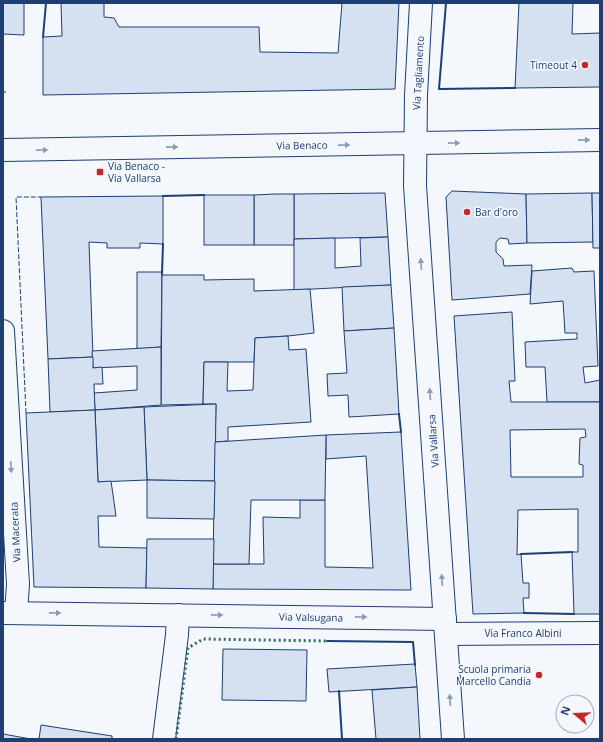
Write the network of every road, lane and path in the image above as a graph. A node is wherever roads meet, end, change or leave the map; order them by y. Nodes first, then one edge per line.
1 (421, 3) edge
2 (600, 140) edge
3 (415, 144) junction
4 (3, 150) edge
5 (3, 330) edge
6 (10, 613) edge
7 (178, 615) junction
8 (445, 626) junction
9 (600, 633) edge
10 (164, 739) edge
11 (452, 739) edge

1 - 3 street, Via Tagliamento
3 -> 2 street, Via Benaco
4 -> 3 street, Via Benaco
8 -> 3 street, Via Vallarsa
5 -> 6 street, Via Macerata
6 -> 7 street, Via Valsugana
7 -> 8 street, Via Valsugana
7 - 10 street
8 - 9 street, Via Franco Albini
11 -> 8 street, Via Vallarsa

